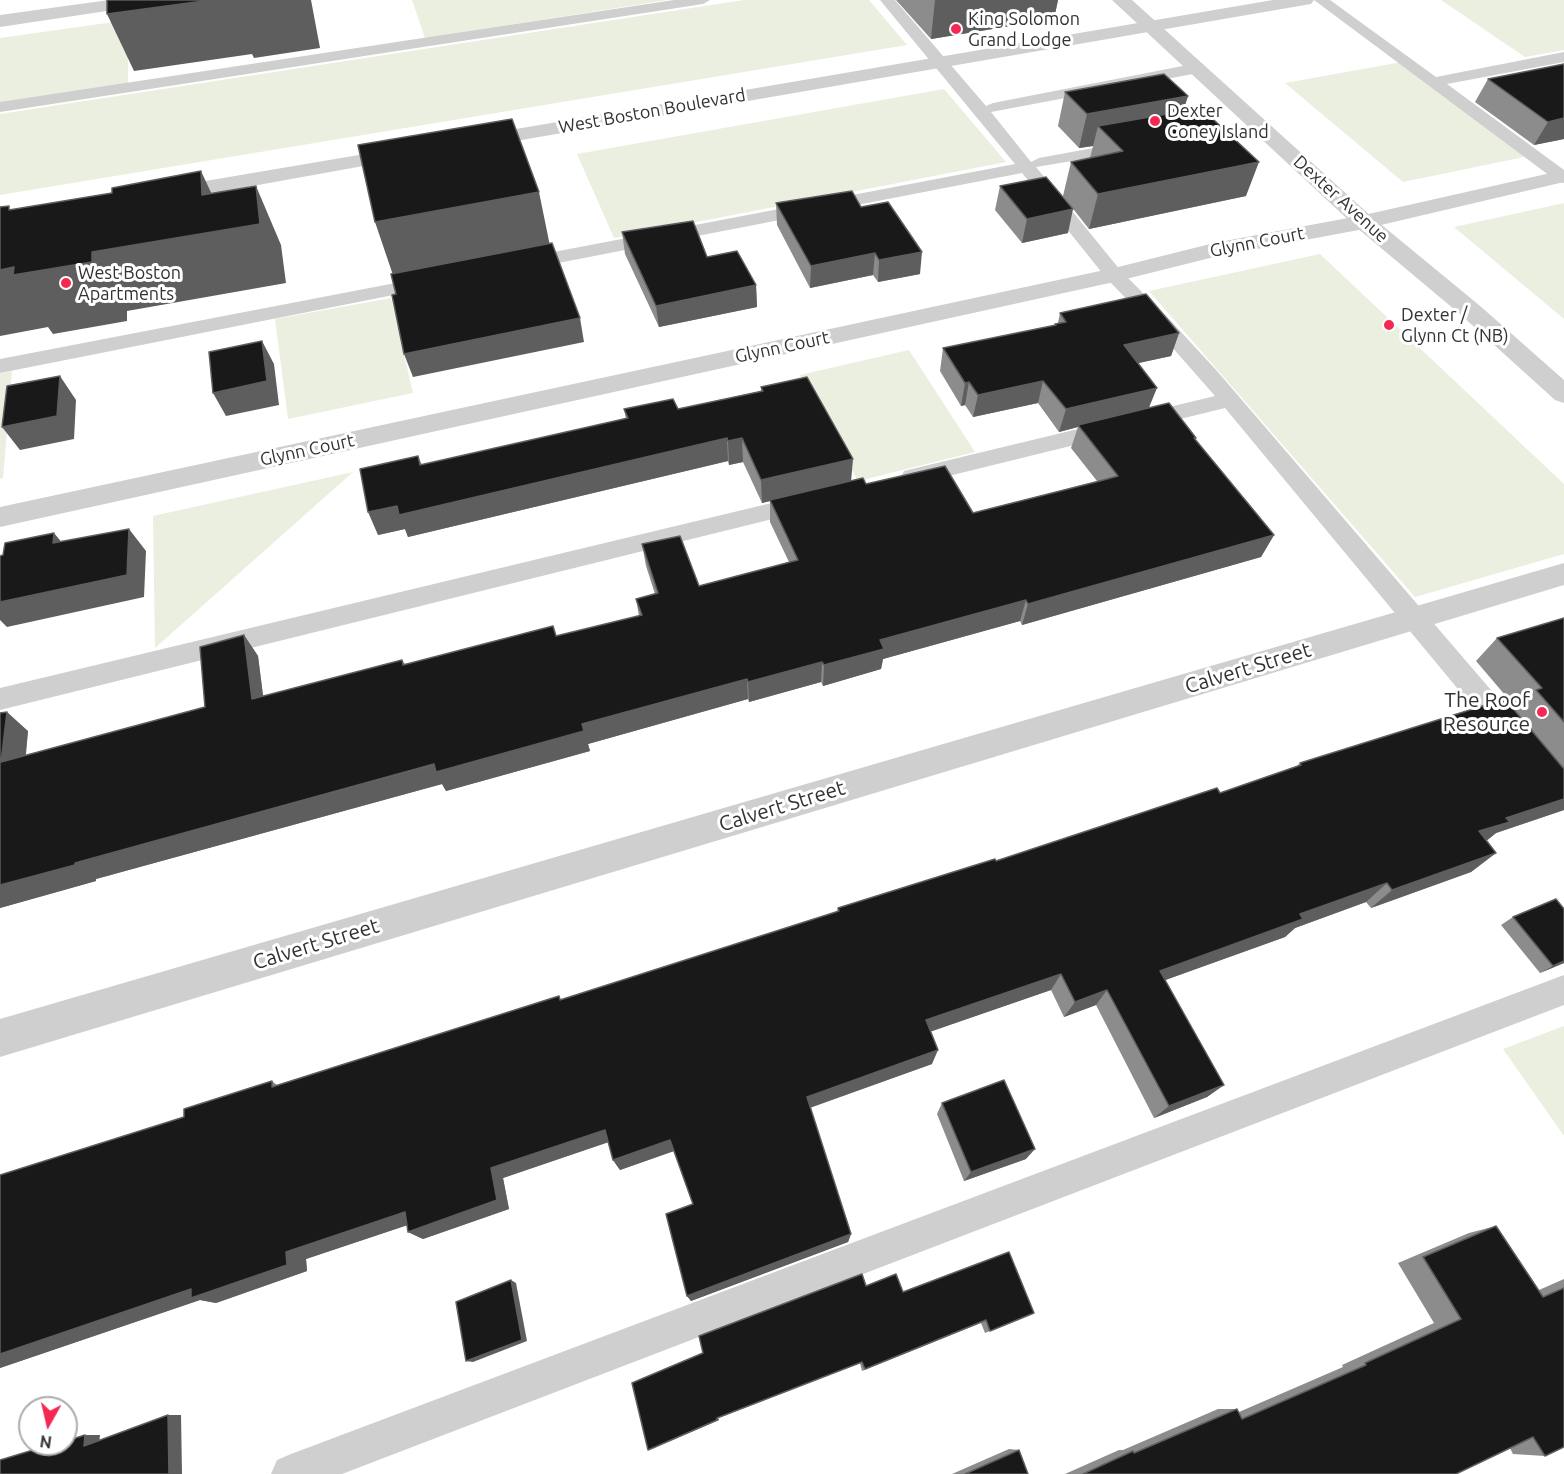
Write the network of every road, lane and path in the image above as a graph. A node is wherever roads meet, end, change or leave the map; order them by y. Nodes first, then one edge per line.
1 (147, 0) edge
2 (703, 0) edge
3 (886, 0) edge
4 (1121, 0) edge
5 (1305, 0) edge
6 (1321, 0) edge
7 (0, 21) edge
8 (1149, 26) junction
9 (1564, 57) edge
10 (940, 62) junction
11 (1198, 68) junction
12 (1434, 82) junction
13 (0, 107) edge
14 (993, 108) dead end
15 (1142, 144) edge
16 (458, 145) edge
17 (423, 151) edge
18 (1032, 165) junction
19 (1564, 177) edge
20 (141, 199) edge
21 (1364, 222) junction
22 (501, 268) edge
23 (1114, 274) junction
24 (455, 278) edge
25 (0, 366) edge
26 (1564, 394) edge
27 (1229, 400) junction
28 (893, 482) edge
29 (823, 499) edge
30 (0, 517) edge
31 (1564, 574) edge
32 (1416, 618) junction
33 (0, 699) edge
34 (1526, 751) edge
35 (1564, 990) edge
36 (0, 1038) edge
37 (291, 1474) edge

1 - 7 street
2 - 13 lane
3 - 10 lane
4 - 8 street, Dexter Avenue
5 - 8 street, West Boston Boulevard
6 - 12 lane
8 - 10 street, West Boston Boulevard
8 - 11 street, Dexter Avenue
9 - 12 lane
10 - 16 street, West Boston Boulevard
10 - 18 lane
11 - 14 lane
11 - 21 street, Dexter Avenue
12 - 19 lane
15 - 18 lane
17 - 20 street
18 - 22 lane
18 - 23 lane
19 - 21 street, Glynn Court
21 - 23 street, Glynn Court
21 - 26 street, Dexter Avenue
23 - 27 lane
23 - 30 street, Glynn Court
24 - 25 lane
27 - 28 lane
27 - 32 lane
29 - 33 lane
31 - 32 street, Calvert Street
32 - 34 lane
32 - 36 street, Calvert Street
35 - 37 lane

